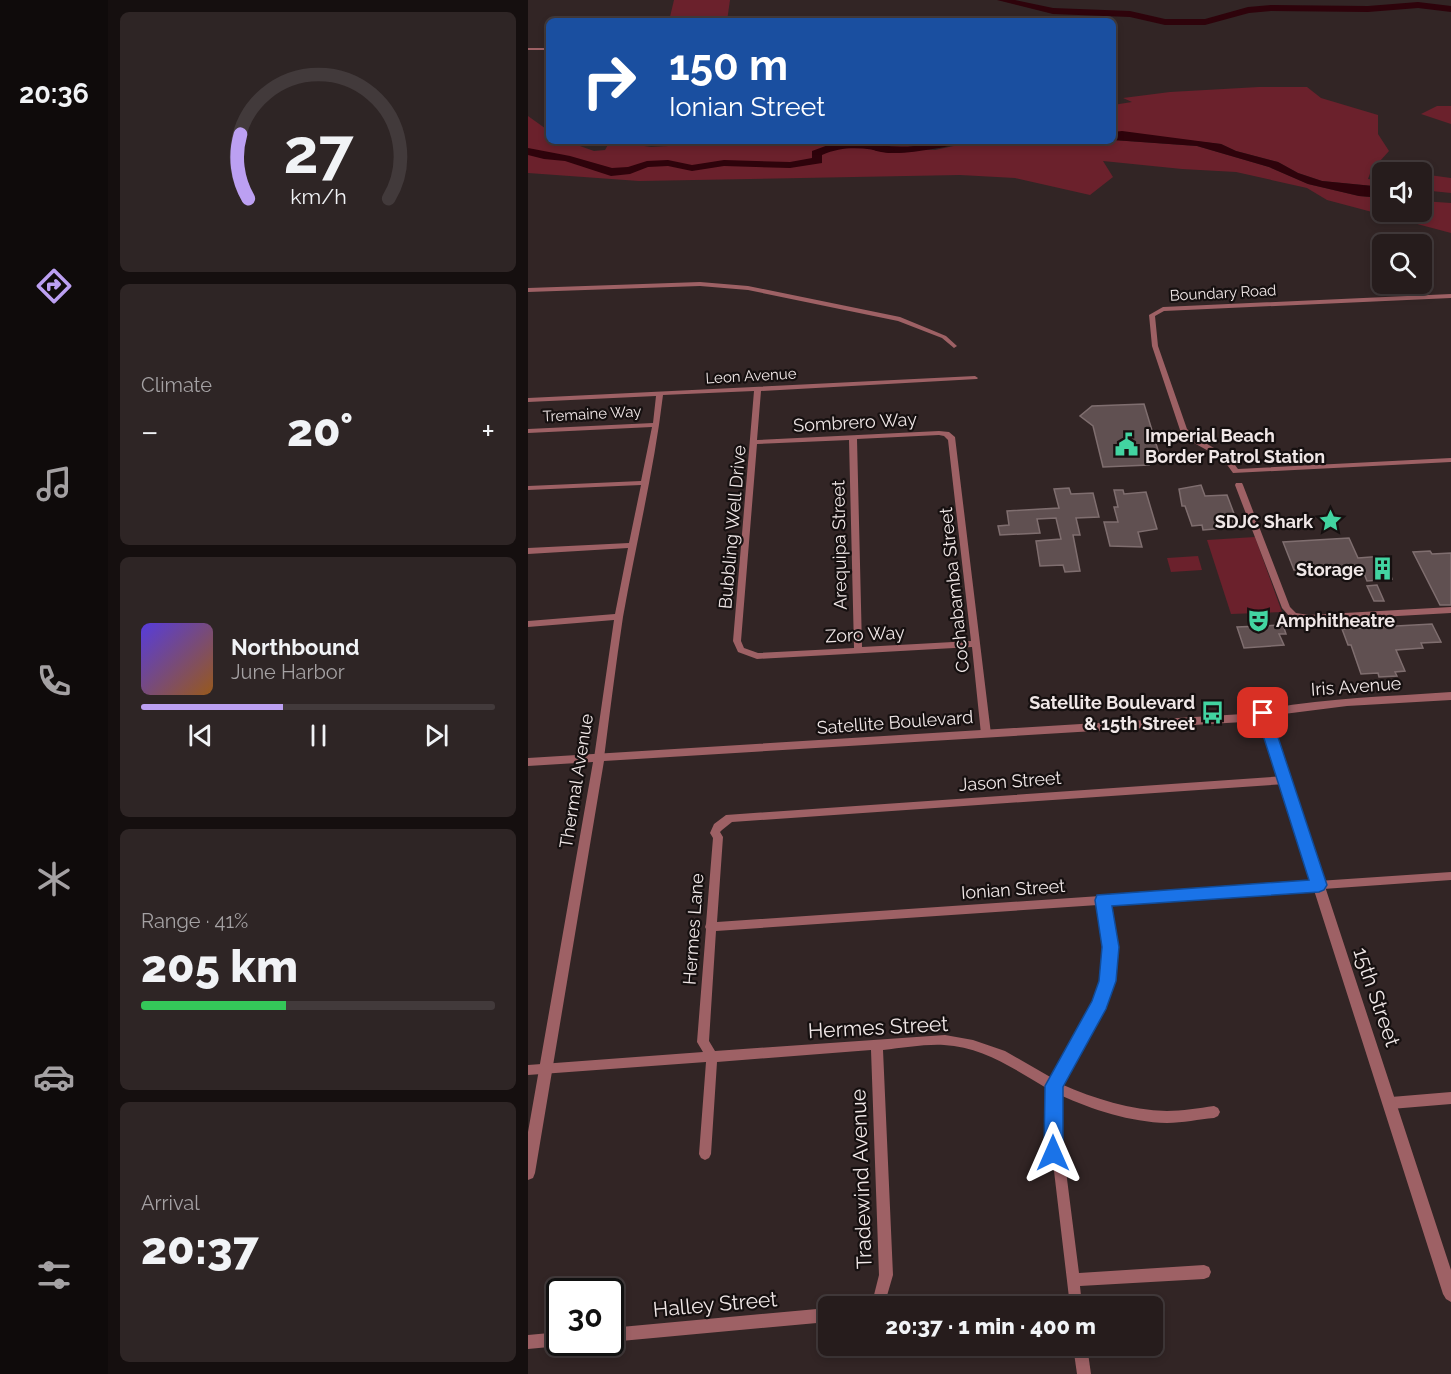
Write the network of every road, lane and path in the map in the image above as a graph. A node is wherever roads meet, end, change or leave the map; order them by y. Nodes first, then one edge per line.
1 (528, 49) edge
2 (546, 49) edge
3 (528, 290) edge
4 (1451, 296) edge
5 (954, 346) dead end
6 (975, 378) dead end
7 (758, 390) junction
8 (660, 394) junction
9 (528, 400) edge
10 (656, 425) junction
11 (528, 431) edge
12 (853, 438) junction
13 (754, 442) junction
14 (954, 442) joint
15 (1451, 460) edge
16 (645, 483) junction
17 (1239, 485) dead end
18 (528, 488) edge
19 (634, 545) junction
20 (528, 551) edge
21 (1451, 610) edge
22 (620, 617) junction
23 (528, 624) edge
24 (976, 644) junction
25 (858, 651) junction
26 (757, 656) joint
27 (1451, 696) edge
28 (1263, 713) junction
29 (986, 734) junction
30 (599, 758) junction
31 (528, 762) edge
32 (1285, 780) junction
33 (738, 815) joint
34 (1451, 876) edge
35 (1319, 885) junction
36 (1103, 900) junction
37 (711, 927) junction
38 (878, 1044) junction
39 (712, 1056) junction
40 (545, 1069) junction
41 (528, 1070) edge
42 (1054, 1086) junction
43 (1451, 1098) edge
44 (1391, 1103) junction
45 (1214, 1112) dead end
46 (705, 1154) dead end
47 (528, 1173) edge
48 (1204, 1272) dead end
49 (1073, 1280) junction
50 (1451, 1294) edge
51 (880, 1296) edge
52 (1075, 1296) edge
53 (818, 1316) edge
54 (624, 1334) edge
55 (546, 1340) edge
56 (528, 1342) edge
57 (1081, 1356) edge
58 (1084, 1374) edge

1 - 2 street
3 - 5 street
4 - 15 street, Boundary Road
6 - 7 street, Leon Avenue
7 - 8 street, Leon Avenue
7 - 13 street, Bubbling Well Drive
8 - 9 street, Leon Avenue
8 - 10 street, Thermal Avenue
10 - 11 street, Tremaine Way
10 - 16 street, Thermal Avenue
12 - 13 street, Sombrero Way
12 - 14 street, Sombrero Way
12 - 25 street, Arequipa Street
13 - 26 street, Bubbling Well Drive
14 - 24 street, Cochabamba Street
16 - 18 street
16 - 19 street, Thermal Avenue
17 - 21 street
19 - 20 street
19 - 22 street, Thermal Avenue
22 - 23 street
22 - 30 street, Thermal Avenue
24 - 25 street, Zoro Way
24 - 29 street, Cochabamba Street
25 - 26 street, Zoro Way
27 - 28 street, Iris Avenue
28 - 29 street, Satellite Boulevard
28 - 32 street, 15th Street
29 - 30 street, Satellite Boulevard
30 - 31 street, Satellite Boulevard
30 - 40 street, Thermal Avenue
32 - 33 street, Jason Street
32 - 35 street, 15th Street
33 - 37 street, Hermes Lane
34 - 35 street, Ionian Street
35 - 36 street, Ionian Street
35 - 44 street, 15th Street
36 - 37 street, Ionian Street
36 - 42 street
37 - 39 street, Hermes Lane
38 - 39 street, Hermes Street
38 - 42 street, Hermes Street
38 - 51 street, Tradewind Avenue
39 - 40 street, Hermes Street
39 - 46 street
40 - 41 street, Hermes Street
40 - 47 street, Thermal Avenue
42 - 45 street, Hermes Street
42 - 49 street
43 - 44 street
44 - 50 street, 15th Street
48 - 49 street
49 - 52 street
53 - 54 street, Halley Street
55 - 56 street
57 - 58 street

